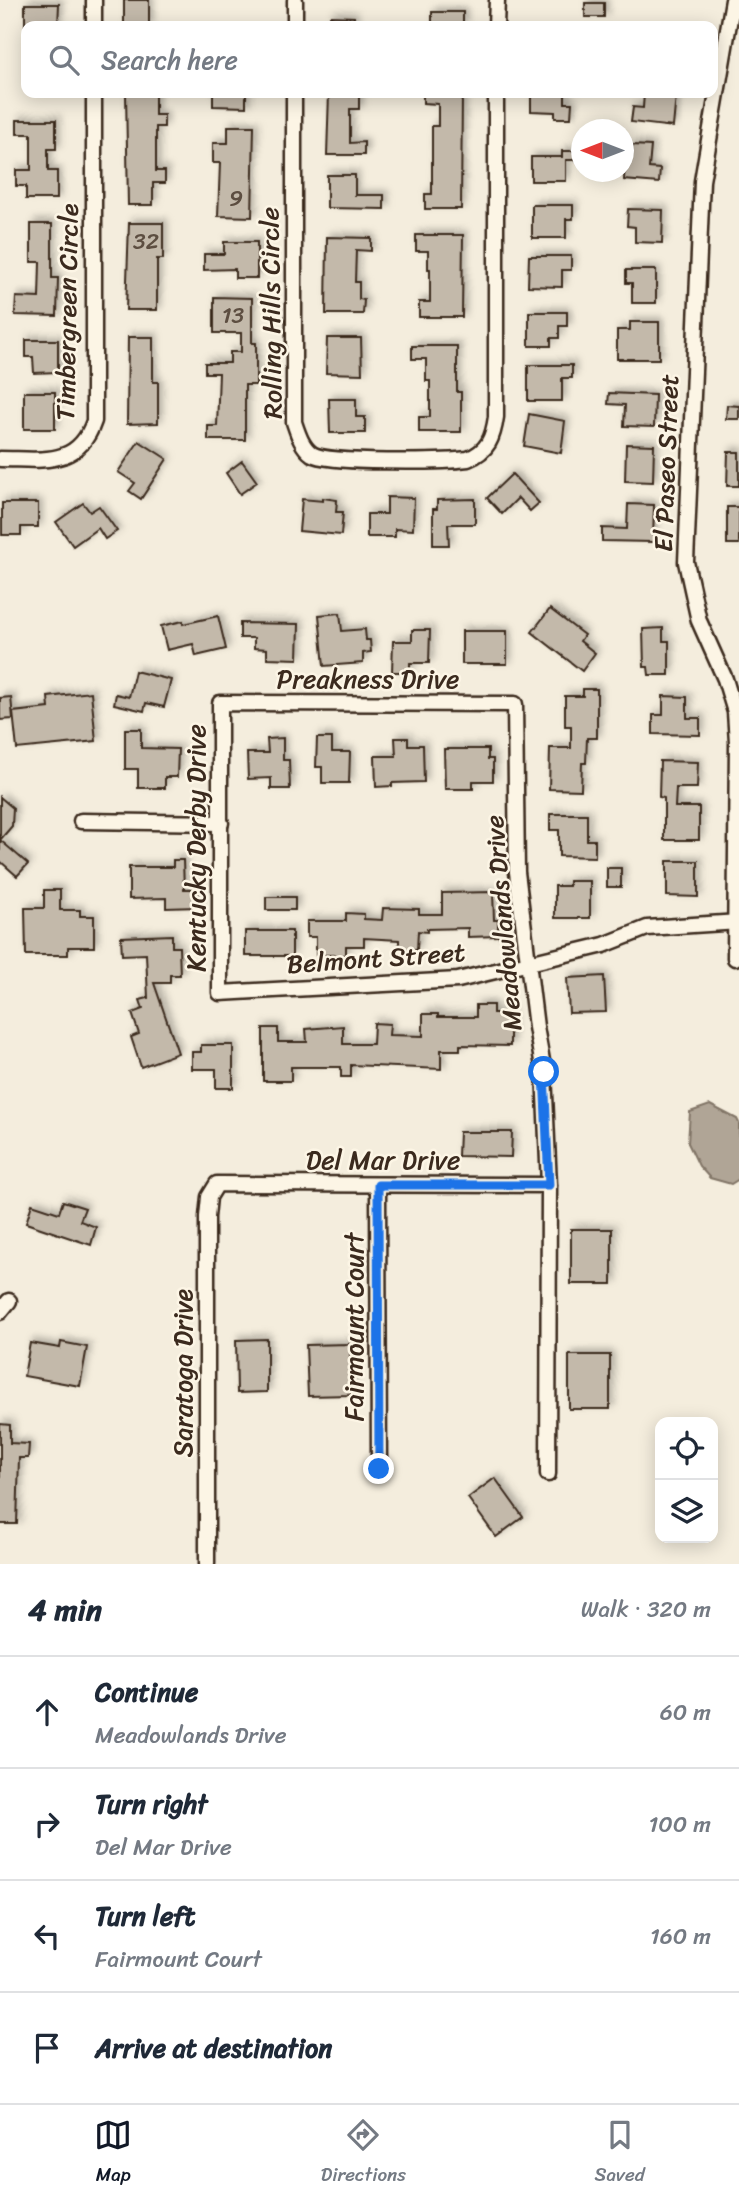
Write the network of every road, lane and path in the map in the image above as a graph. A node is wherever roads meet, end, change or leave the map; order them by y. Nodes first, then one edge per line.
1 (94, 0) edge
2 (295, 0) edge
3 (497, 0) edge
4 (733, 0) edge
5 (94, 21) edge
6 (295, 21) edge
7 (496, 21) edge
8 (718, 88) edge
9 (94, 98) edge
10 (294, 98) edge
11 (496, 98) edge
12 (716, 98) edge
13 (0, 459) edge
14 (220, 703) joint
15 (515, 704) joint
16 (738, 742) edge
17 (81, 821) dead end
18 (221, 823) junction
19 (737, 922) edge
20 (735, 958) dead end
21 (528, 963) junction
22 (220, 993) joint
23 (217, 1184) joint
24 (378, 1185) junction
25 (549, 1185) junction
26 (379, 1469) dead end
27 (548, 1474) dead end
28 (206, 1564) edge

1 - 5 street
2 - 6 street
3 - 7 street
4 - 8 street, El Paseo Street
9 - 13 street, Timbergreen Circle
10 - 11 street, Rolling Hills Circle
12 - 16 street, El Paseo Street
14 - 15 street, Preakness Drive
14 - 18 street, Kentucky Derby Drive
15 - 21 street, Meadowlands Drive
16 - 19 street, El Paseo Street
17 - 18 street
18 - 22 street, Kentucky Derby Drive
19 - 20 street, El Paseo Street
19 - 21 street, Belmont Street
21 - 22 street, Belmont Street
21 - 25 street, Meadowlands Drive
23 - 24 street, Del Mar Drive
23 - 28 street, Saratoga Drive
24 - 25 street, Del Mar Drive
24 - 26 street, Fairmount Court
25 - 27 street, Meadowlands Drive

